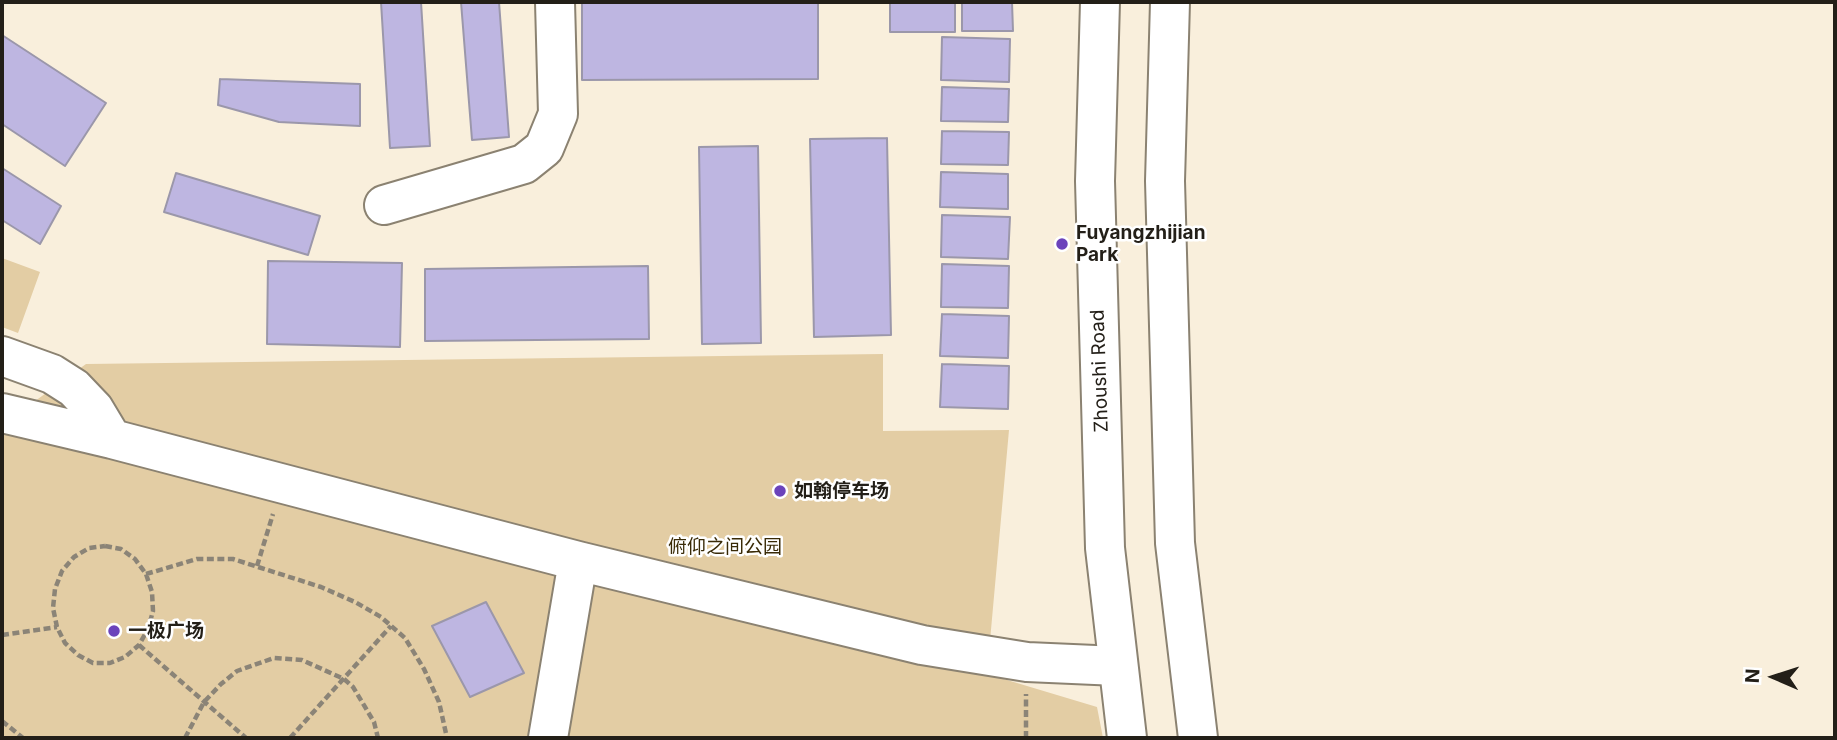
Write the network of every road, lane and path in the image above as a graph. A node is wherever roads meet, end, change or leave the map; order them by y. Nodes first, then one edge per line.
1 (555, 2) edge
2 (1100, 2) edge
3 (1170, 2) edge
4 (384, 205) dead end
5 (2, 356) edge
6 (2, 413) edge
7 (112, 439) junction
8 (283, 483) junction
9 (578, 561) junction
10 (257, 566) junction
11 (146, 574) junction
12 (391, 626) junction
13 (57, 627) junction
14 (2, 635) edge
15 (138, 645) junction
16 (1027, 662) junction
17 (1118, 666) junction
18 (344, 679) junction
19 (205, 702) junction
20 (2, 721) edge
21 (23, 738) edge
22 (184, 738) edge
23 (246, 738) edge
24 (290, 738) edge
25 (377, 738) edge
26 (447, 738) edge
27 (548, 738) edge
28 (1026, 738) edge
29 (1127, 738) edge
30 (1198, 738) edge

1 - 4 street
2 - 17 street, Zhoushi Road
3 - 30 street
5 - 7 street
6 - 7 street
7 - 8 street
8 - 9 street
8 - 10 path
9 - 16 street
9 - 27 street
10 - 11 path
10 - 12 path
11 - 13 path
11 - 15 path
12 - 18 path
12 - 26 path
13 - 14 path
13 - 15 path
15 - 19 path
16 - 17 street
16 - 28 path
17 - 29 street, Zhoushi Road
18 - 19 path
18 - 24 path
18 - 25 path
19 - 22 path
19 - 23 path
20 - 21 path

